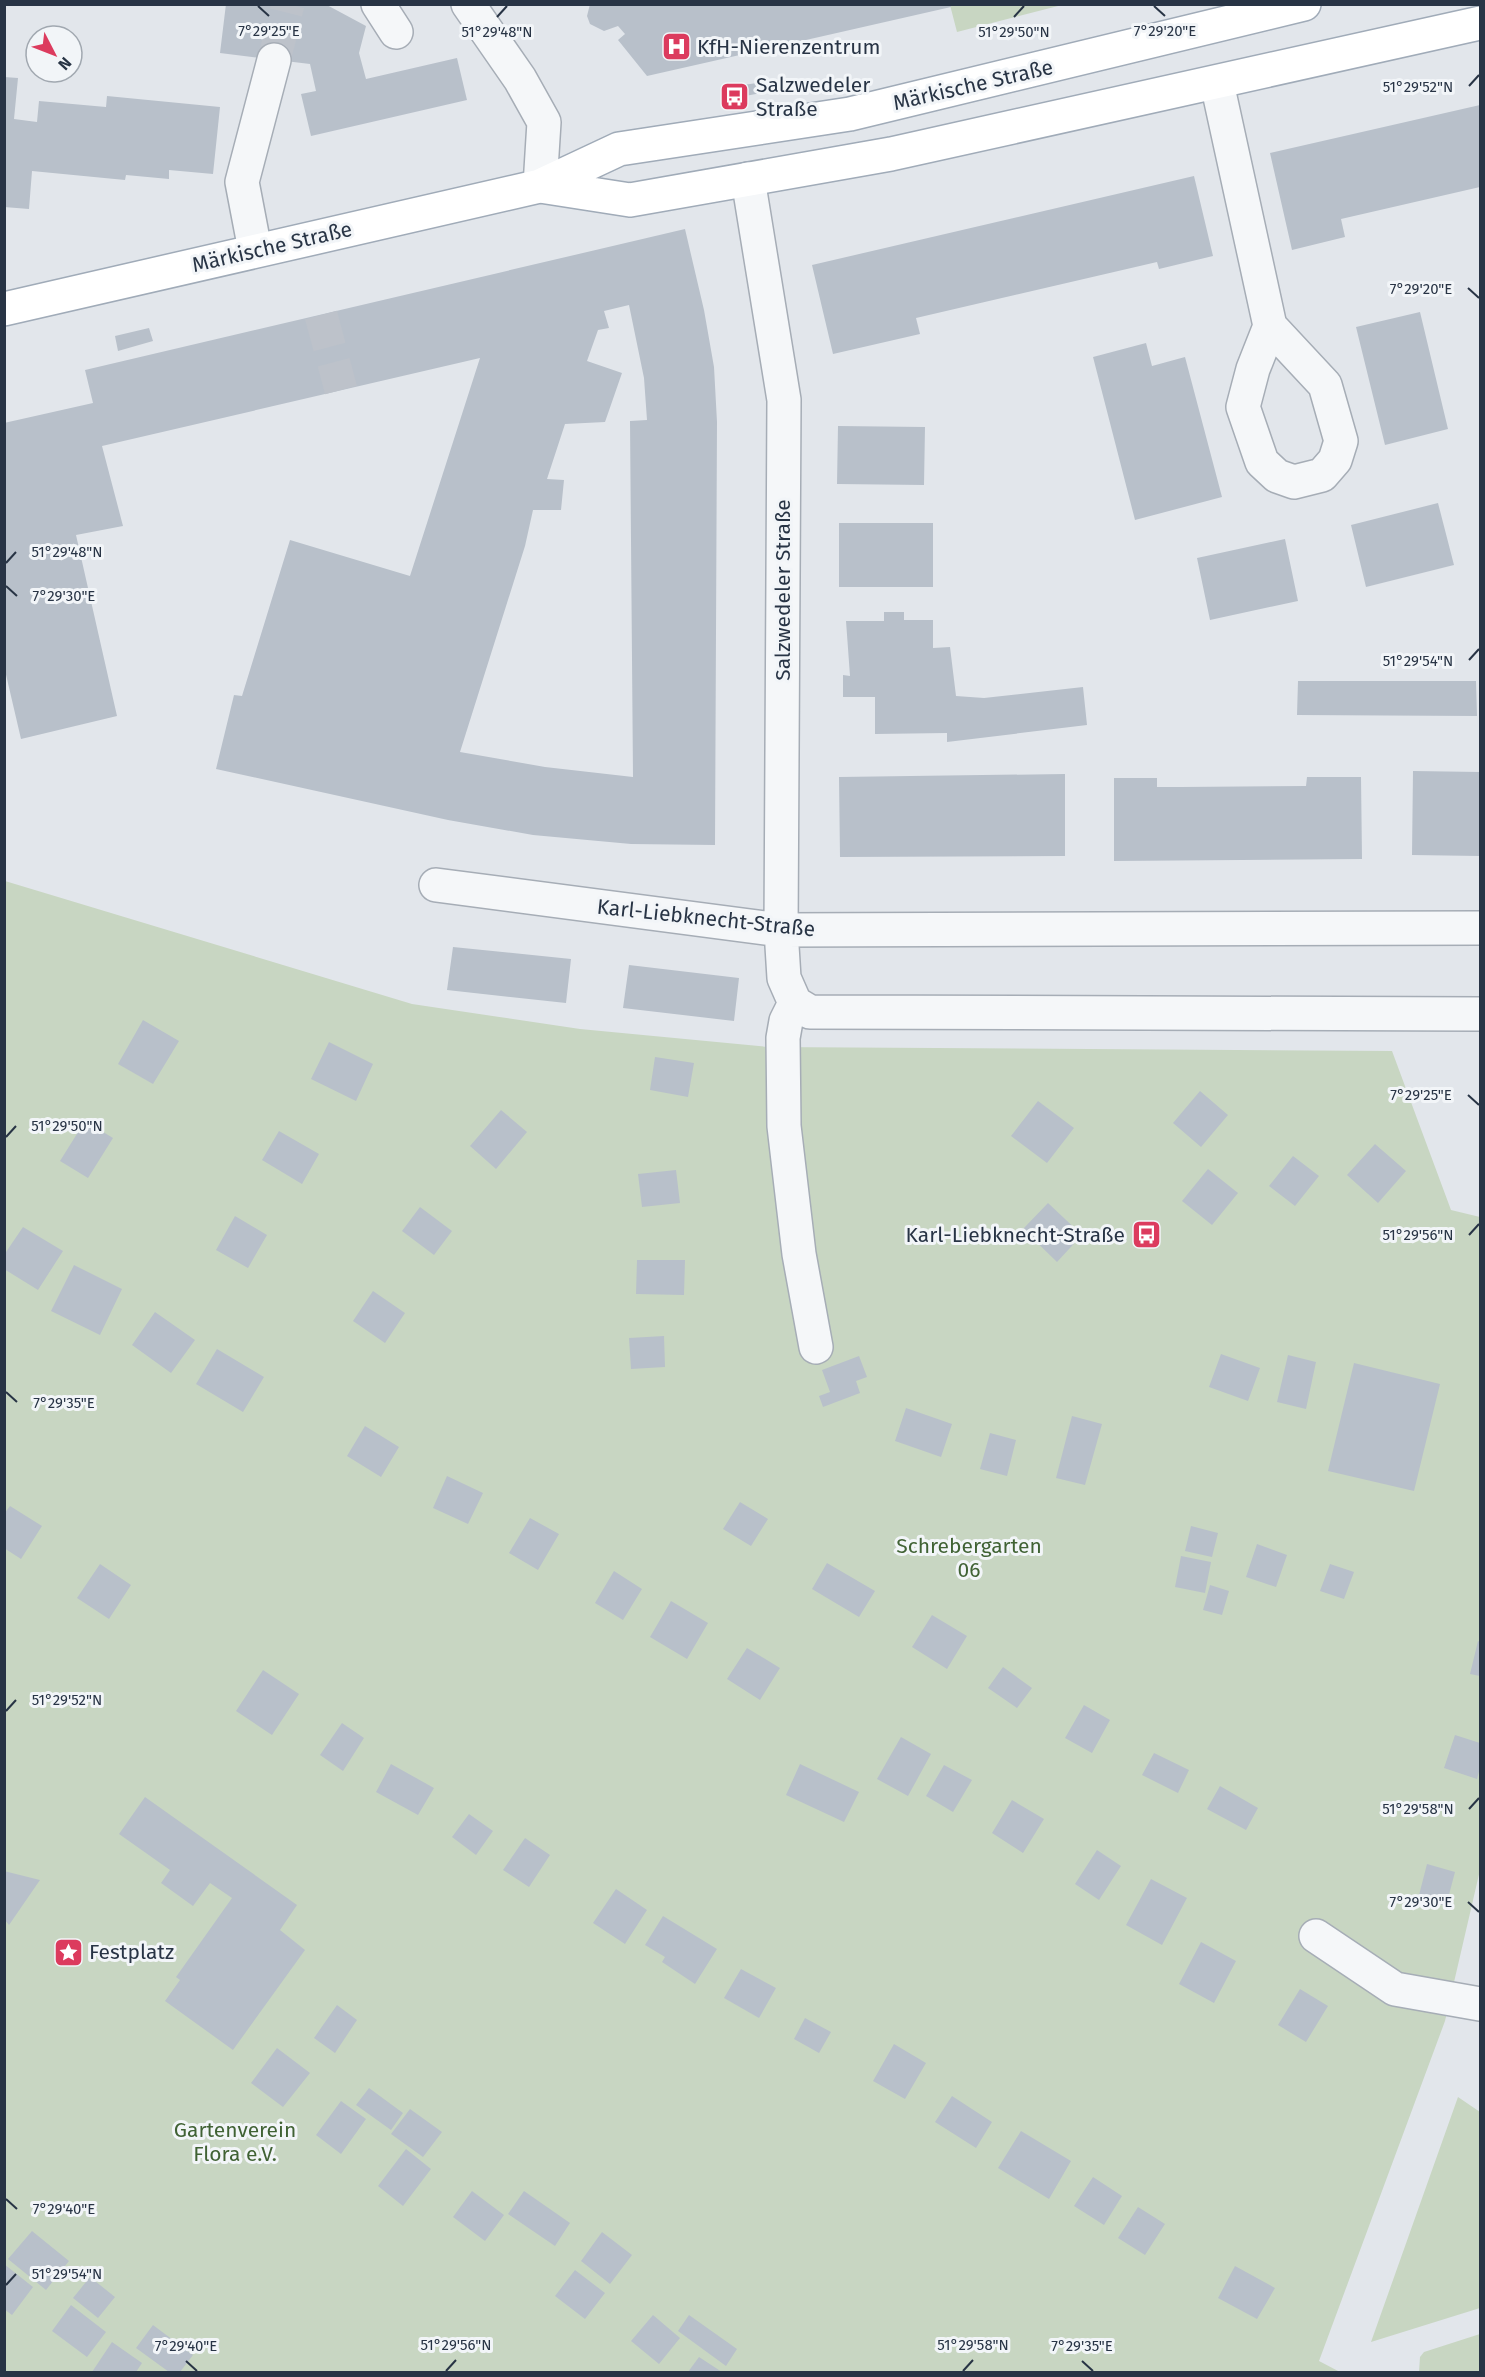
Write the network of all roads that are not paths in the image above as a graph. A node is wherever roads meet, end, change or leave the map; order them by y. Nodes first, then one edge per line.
1 (378, 4) edge
2 (468, 4) edge
3 (1304, 4) edge
4 (1480, 23) edge
5 (396, 32) dead end
6 (274, 60) tunnel mouth
7 (1217, 83) junction
8 (748, 178) junction
9 (540, 186) junction
10 (255, 250) junction
11 (4, 309) edge
12 (1270, 326) dead end
13 (436, 885) dead end
14 (1480, 928) edge
15 (781, 930) junction
16 (795, 1003) junction
17 (1480, 1014) edge
18 (816, 1347) dead end
19 (1316, 1936) dead end
20 (1480, 2004) edge

1 - 5 street
2 - 9 street
3 - 9 main road, Märkische Straße
4 - 7 main road, Märkische Straße
6 - 10 street
7 - 8 main road, Märkische Straße
7 - 12 street
8 - 9 main road, Märkische Straße
8 - 15 street, Salzwedeler Straße
9 - 10 main road, Märkische Straße
10 - 11 main road, Märkische Straße
13 - 15 street, Karl-Liebknecht-Straße
14 - 15 street, Karl-Liebknecht-Straße
15 - 16 street, Salzwedeler Straße
16 - 17 street
16 - 18 street
19 - 20 street

